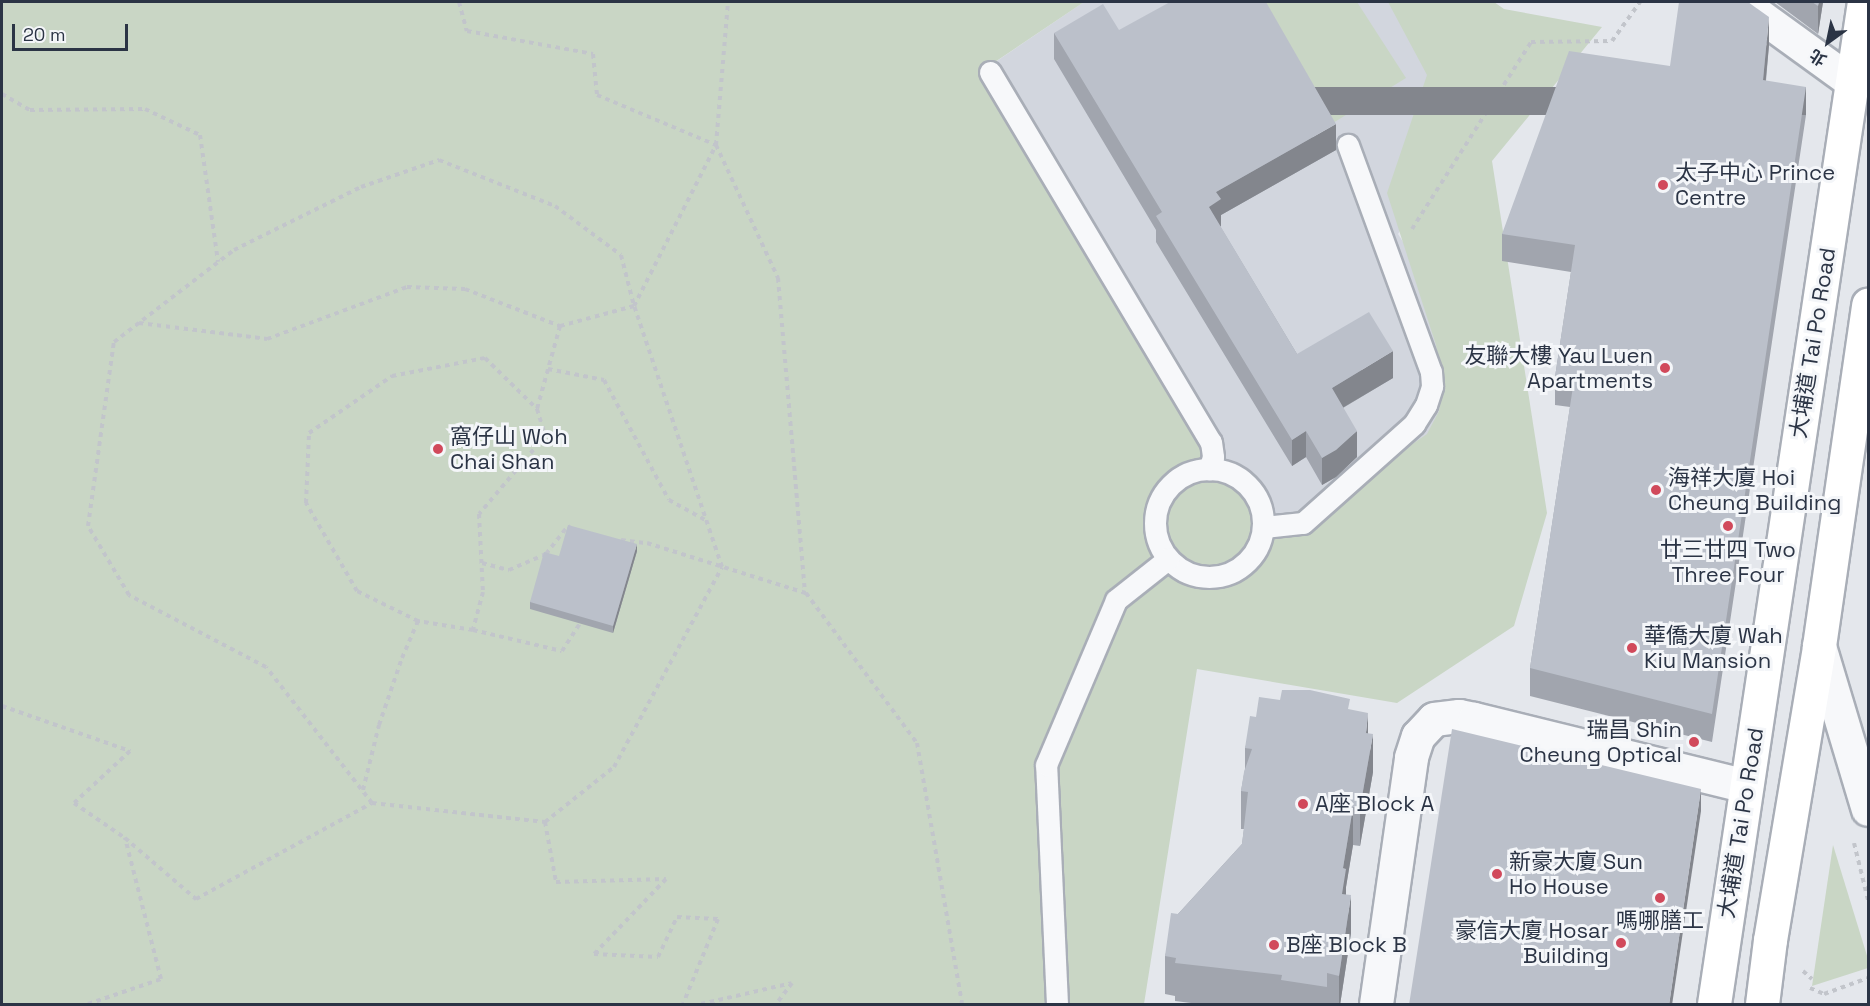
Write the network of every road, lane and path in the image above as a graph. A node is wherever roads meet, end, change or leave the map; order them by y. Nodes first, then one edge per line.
1 (459, 2) edge
2 (728, 2) edge
3 (1640, 2) edge
4 (1741, 2) edge
5 (1864, 2) edge
6 (990, 72) dead end
7 (1852, 83) junction
8 (2, 94) edge
9 (716, 145) junction
10 (1347, 145) dead end
11 (218, 262) junction
12 (1391, 262) junction
13 (1869, 304) edge
14 (634, 306) junction
15 (139, 323) junction
16 (560, 326) junction
17 (1866, 349) edge
18 (548, 369) junction
19 (537, 409) junction
20 (1209, 469) junction
21 (707, 521) junction
22 (1264, 527) junction
23 (579, 529) edge
24 (612, 538) edge
25 (623, 541) junction
26 (622, 546) edge
27 (1168, 559) junction
28 (482, 563) junction
29 (722, 567) junction
30 (806, 593) junction
31 (418, 621) junction
32 (580, 623) edge
33 (473, 630) junction
34 (1819, 646) junction
35 (2, 706) edge
36 (1746, 786) junction
37 (363, 791) junction
38 (372, 803) junction
39 (1860, 821) edge
40 (545, 822) junction
41 (125, 838) junction
42 (1869, 900) edge
43 (1869, 978) edge
44 (1810, 988) dead end
45 (88, 1005) edge
46 (682, 1005) edge
47 (701, 1005) edge
48 (776, 1005) edge
49 (962, 1005) edge
50 (1057, 1005) edge
51 (1376, 1005) edge
52 (1714, 1005) edge
53 (1762, 1005) edge

1 - 9 path
2 - 9 path
3 - 12 path
4 - 7 street
5 - 7 main road, 大埔道 Tai Po Road
6 - 20 lane
7 - 36 main road, 大埔道 Tai Po Road
8 - 11 path
9 - 14 path
9 - 30 path
10 - 12 lane
11 - 14 path
11 - 15 path
12 - 22 lane
13 - 17 main road
14 - 16 path
14 - 21 path
15 - 16 path
15 - 37 path
16 - 18 path
17 - 34 main road
18 - 19 path
18 - 21 path
19 - 28 path
19 - 31 path
20 - 22 lane
20 - 27 lane
21 - 29 path
22 - 27 lane
23 - 28 path
24 - 25 path
25 - 26 path
25 - 29 path
27 - 50 lane
28 - 33 path
29 - 30 path
29 - 40 path
30 - 49 path
31 - 33 path
31 - 37 path
32 - 33 path
34 - 39 street
34 - 53 main road
35 - 41 path
36 - 51 street
36 - 52 main road, 大埔道 Tai Po Road
37 - 38 path
38 - 40 path
38 - 41 path
39 - 42 path
40 - 46 path
41 - 45 path
43 - 44 path
47 - 48 path

